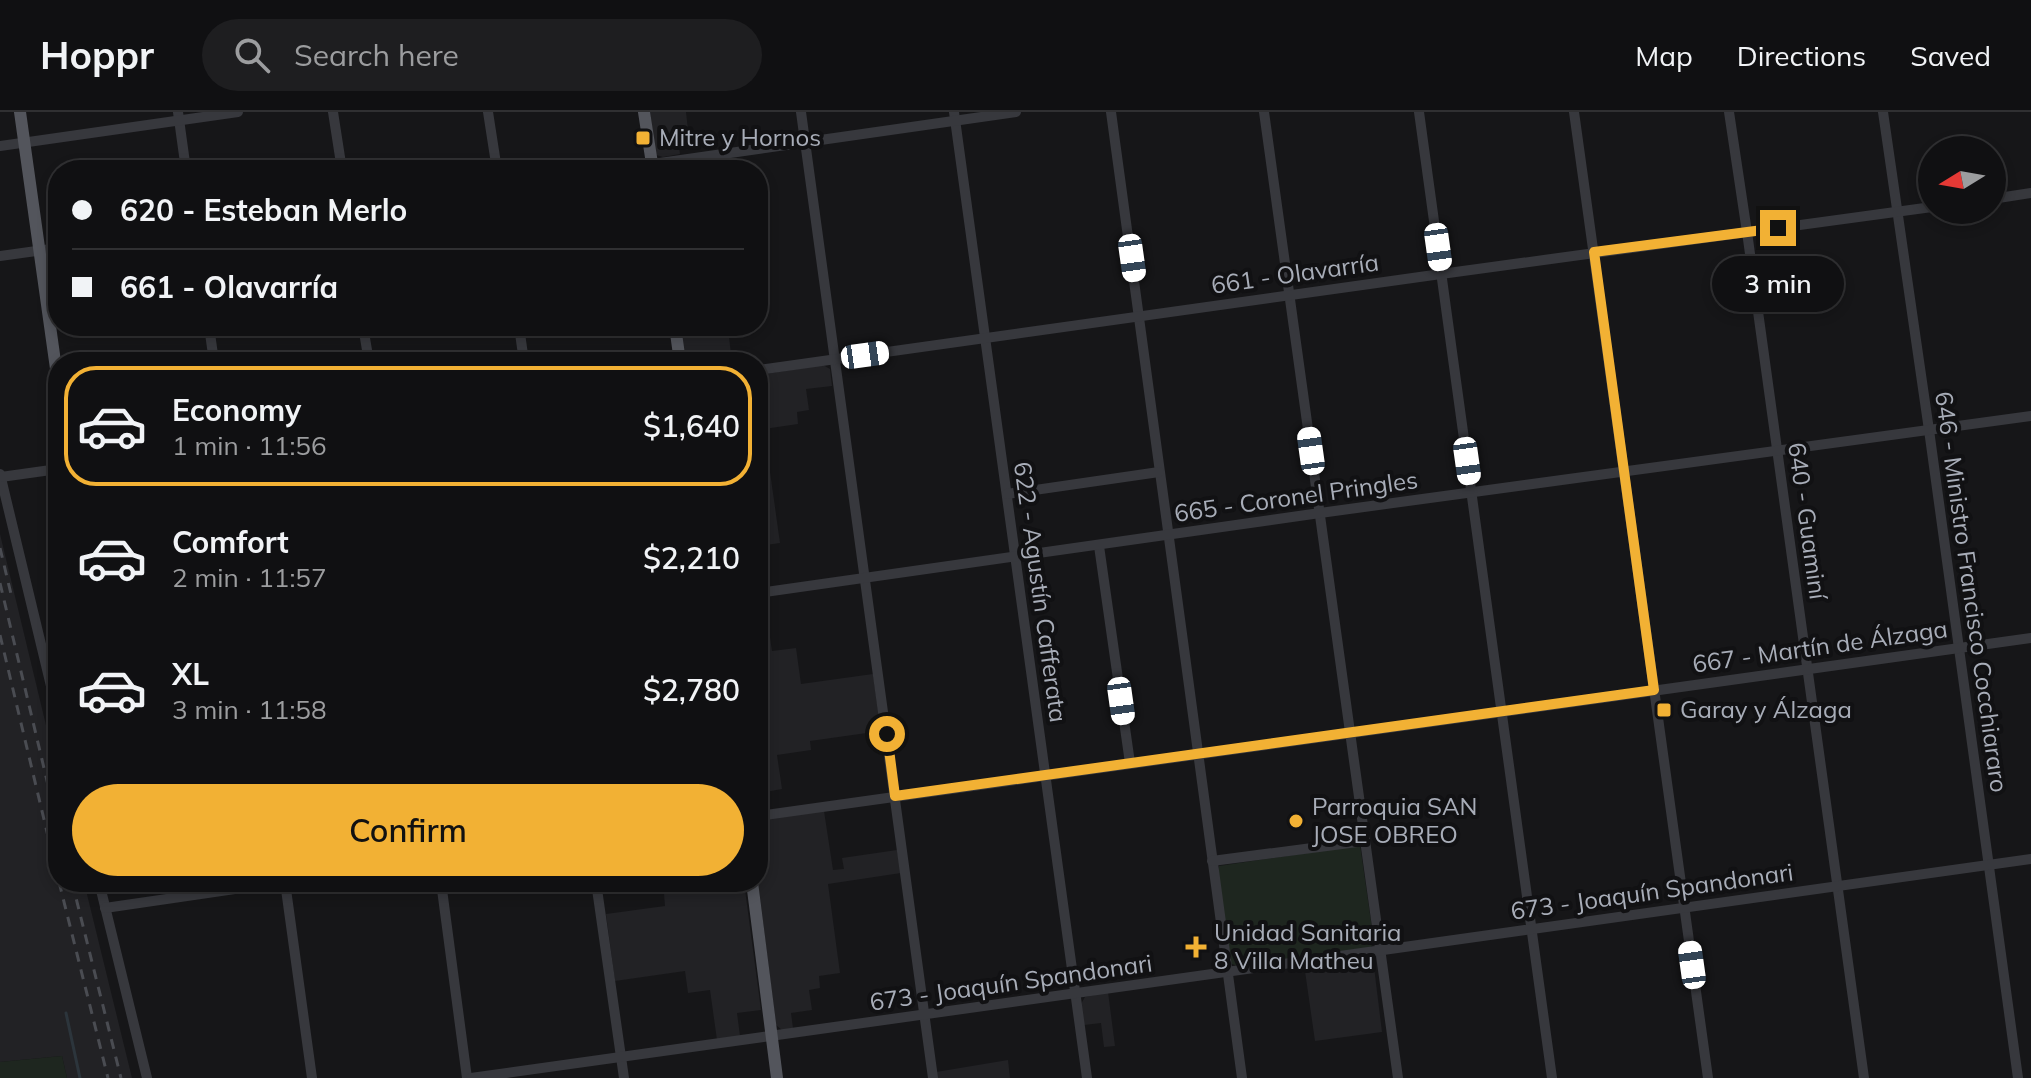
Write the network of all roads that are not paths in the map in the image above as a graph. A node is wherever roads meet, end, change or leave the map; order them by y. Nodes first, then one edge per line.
1 (20, 112) edge
2 (238, 112) edge
3 (333, 112) edge
4 (488, 112) edge
5 (644, 112) edge
6 (801, 112) edge
7 (1016, 112) edge
8 (1111, 112) edge
9 (1264, 112) edge
10 (1419, 112) edge
11 (1574, 112) edge
12 (1729, 112) edge
13 (1883, 112) edge
14 (178, 116) edge
15 (954, 116) edge
16 (24, 142) junction
17 (805, 142) junction
18 (0, 146) edge
19 (185, 160) edge
20 (340, 160) edge
21 (495, 160) edge
22 (651, 160) edge
23 (695, 160) edge
24 (2031, 193) edge
25 (2006, 197) edge
26 (1918, 209) edge
27 (1898, 212) junction
28 (1747, 232) junction
29 (48, 249) edge
30 (41, 250) junction
31 (1594, 252) junction
32 (0, 256) edge
33 (1441, 274) junction
34 (1289, 296) junction
35 (48, 305) edge
36 (1140, 316) junction
37 (985, 338) junction
38 (835, 359) junction
39 (768, 369) edge
40 (2031, 416) edge
41 (1929, 430) junction
42 (1777, 450) junction
43 (48, 470) edge
44 (1159, 472) junction
45 (1624, 472) junction
46 (0, 475) edge
47 (1471, 493) junction
48 (1007, 494) junction
49 (1320, 513) junction
50 (1168, 535) junction
51 (1099, 546) junction
52 (1015, 557) junction
53 (865, 579) junction
54 (768, 592) edge
55 (2031, 638) edge
56 (1959, 648) junction
57 (48, 666) edge
58 (1808, 669) junction
59 (1654, 690) junction
60 (1502, 712) junction
61 (1350, 733) junction
62 (1197, 753) junction
63 (1130, 763) junction
64 (1045, 776) junction
65 (895, 796) junction
66 (768, 815) edge
67 (1365, 841) junction
68 (2031, 859) edge
69 (1212, 861) junction
70 (1989, 865) junction
71 (1837, 886) junction
72 (101, 892) edge
73 (216, 892) edge
74 (286, 892) edge
75 (442, 892) edge
76 (597, 892) edge
77 (753, 892) edge
78 (105, 908) junction
79 (1685, 908) junction
80 (1532, 930) junction
81 (1381, 951) junction
82 (1227, 973) junction
83 (1076, 994) junction
84 (924, 1015) junction
85 (771, 1035) junction
86 (621, 1056) junction
87 (147, 1078) edge
88 (312, 1078) edge
89 (469, 1078) edge
90 (624, 1078) edge
91 (777, 1078) edge
92 (933, 1078) edge
93 (1087, 1078) edge
94 (1242, 1078) edge
95 (1398, 1078) edge
96 (1552, 1078) edge
97 (1708, 1078) edge
98 (1864, 1078) edge
99 (2018, 1078) edge

1 - 16 main road
2 - 14 street
3 - 20 street
4 - 21 street
5 - 22 main road
6 - 17 street
7 - 15 street
8 - 36 street
9 - 34 street
10 - 33 street
11 - 31 street
12 - 28 street, 640 - Guaminí
13 - 27 street, 646 - Ministro Francisco Cocchiararo
14 - 16 street
14 - 19 street
15 - 17 street
15 - 37 street, 622 - Agustín Cafferata
16 - 18 street
16 - 30 main road
17 - 23 street
17 - 38 street
24 - 25 street
26 - 27 street, 661 - Olavarría
27 - 28 street, 661 - Olavarría
27 - 41 street, 646 - Ministro Francisco Cocchiararo
28 - 31 street, 661 - Olavarría
28 - 42 street, 640 - Guaminí
29 - 30 street
30 - 32 street
30 - 35 main road
31 - 33 street, 661 - Olavarría
31 - 45 street
33 - 34 street, 661 - Olavarría
33 - 47 street
34 - 36 street, 661 - Olavarría
34 - 49 street
36 - 37 street, 661 - Olavarría
36 - 44 street
37 - 38 street, 661 - Olavarría
37 - 48 street, 622 - Agustín Cafferata
38 - 39 street, 661 - Olavarría
38 - 53 street
40 - 41 street, 665 - Coronel Pringles
41 - 42 street, 665 - Coronel Pringles
41 - 56 street, 646 - Ministro Francisco Cocchiararo
42 - 45 street, 665 - Coronel Pringles
42 - 58 street, 640 - Guaminí
43 - 46 street
44 - 48 street
44 - 50 street
45 - 47 street, 665 - Coronel Pringles
45 - 59 street
46 - 57 street
47 - 49 street, 665 - Coronel Pringles
47 - 60 street
48 - 52 street, 622 - Agustín Cafferata
49 - 50 street, 665 - Coronel Pringles
49 - 61 street
50 - 51 street, 665 - Coronel Pringles
50 - 62 street
51 - 52 street, 665 - Coronel Pringles
51 - 63 street
52 - 53 street, 665 - Coronel Pringles
52 - 64 street, 622 - Agustín Cafferata
53 - 54 street, 665 - Coronel Pringles
53 - 65 street
55 - 56 street, 667 - Martín de Álzaga
56 - 58 street, 667 - Martín de Álzaga
56 - 70 street, 646 - Ministro Francisco Cocchiararo
58 - 59 street, 667 - Martín de Álzaga
58 - 71 street, 640 - Guaminí
59 - 60 street, 667 - Martín de Álzaga
59 - 79 street
60 - 61 street, 667 - Martín de Álzaga
60 - 80 street
61 - 62 street, 667 - Martín de Álzaga
61 - 67 street
62 - 63 street, 667 - Martín de Álzaga
62 - 69 street
63 - 64 street, 667 - Martín de Álzaga
64 - 65 street, 667 - Martín de Álzaga
64 - 83 street, 622 - Agustín Cafferata
65 - 66 street, 667 - Martín de Álzaga
65 - 84 street
67 - 69 street
67 - 81 street
68 - 70 street, 673 - Joaquín Spandonari
69 - 82 street
70 - 71 street, 673 - Joaquín Spandonari
70 - 99 street, 646 - Ministro Francisco Cocchiararo
71 - 79 street, 673 - Joaquín Spandonari
71 - 98 street, 640 - Guaminí
72 - 78 street
73 - 78 street
74 - 88 street
75 - 89 street
76 - 86 street
77 - 85 main road
78 - 87 street
79 - 80 street, 673 - Joaquín Spandonari
79 - 97 street
80 - 81 street, 673 - Joaquín Spandonari
80 - 96 street
81 - 82 street, 673 - Joaquín Spandonari
81 - 95 street
82 - 83 street, 673 - Joaquín Spandonari
82 - 94 street
83 - 84 street, 673 - Joaquín Spandonari
83 - 93 street, 622 - Agustín Cafferata
84 - 85 street, 673 - Joaquín Spandonari
84 - 92 street
85 - 86 street, 673 - Joaquín Spandonari
85 - 91 main road
86 - 89 street, 673 - Joaquín Spandonari
86 - 90 street

